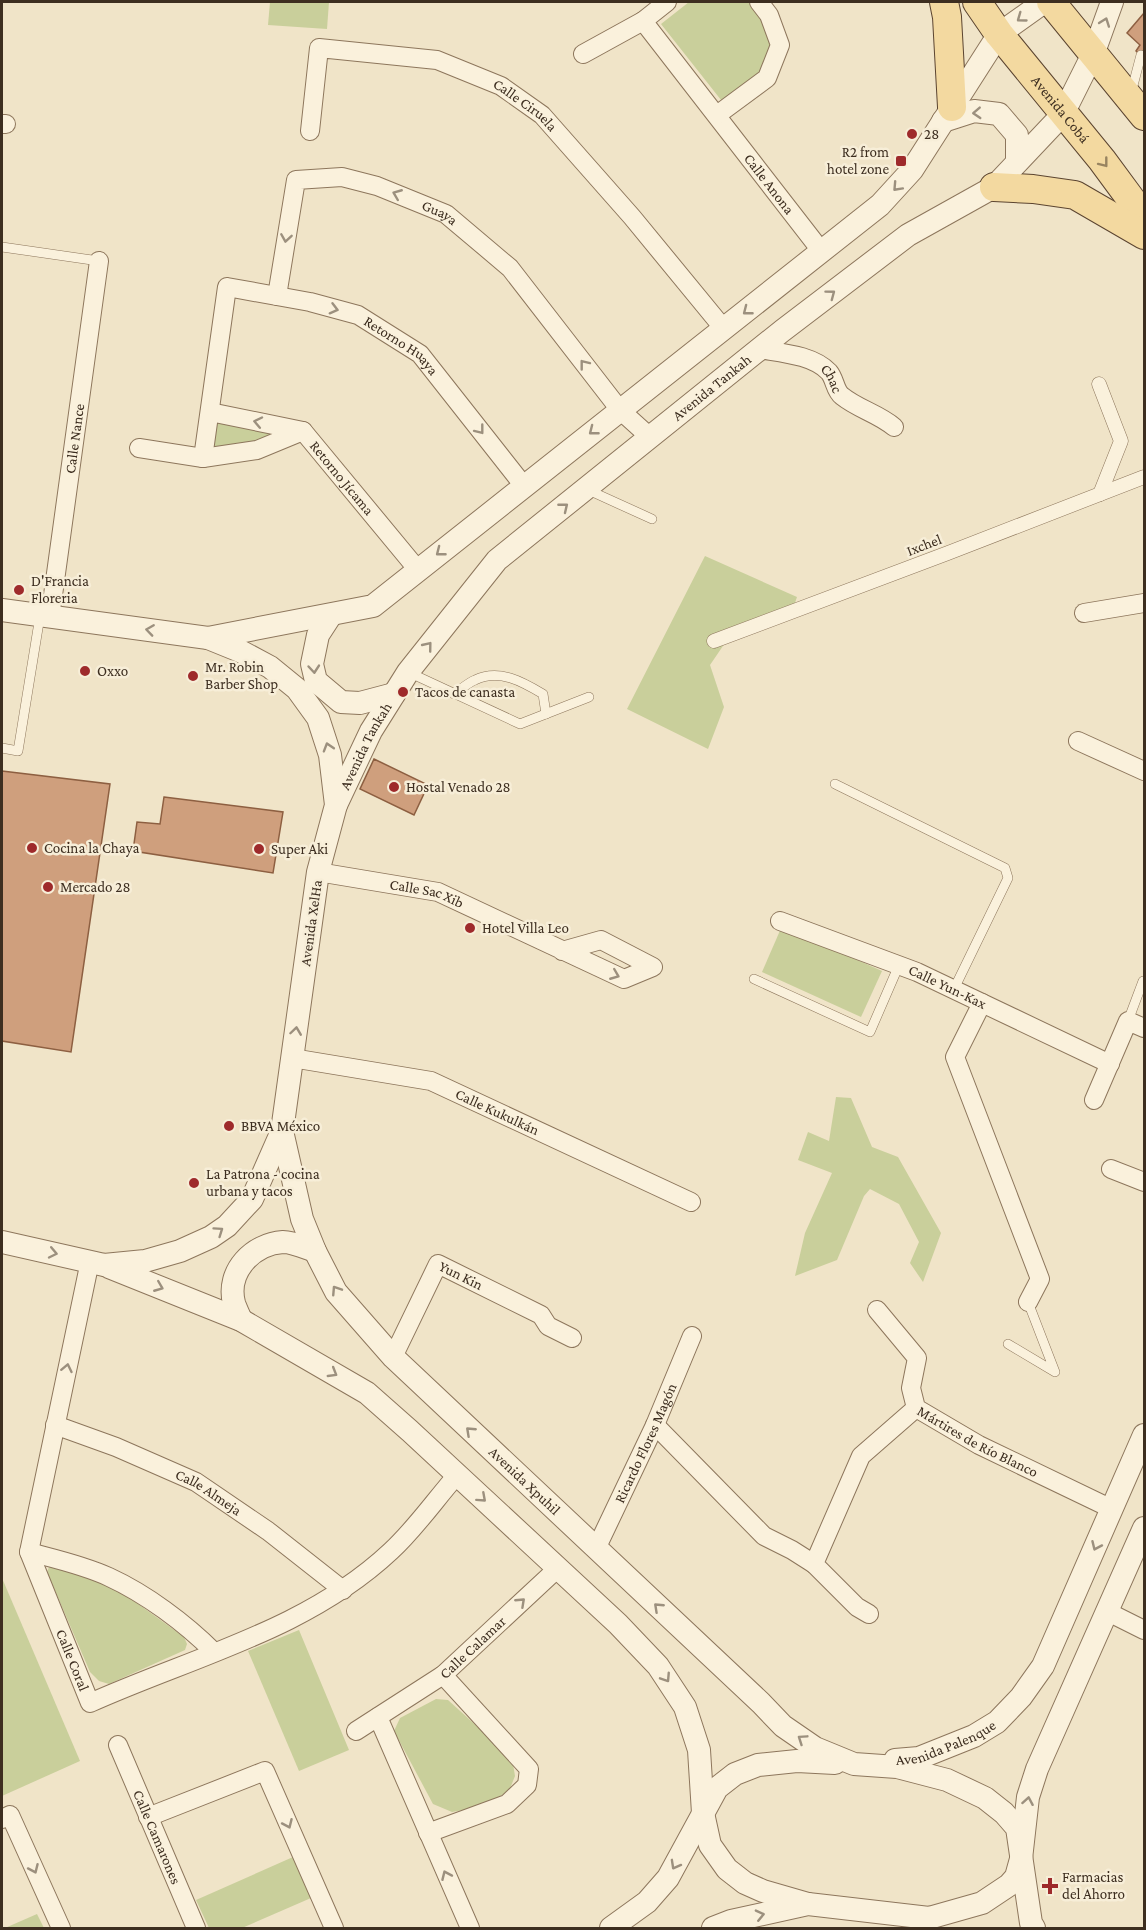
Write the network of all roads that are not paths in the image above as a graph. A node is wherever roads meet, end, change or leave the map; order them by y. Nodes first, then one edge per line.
1 (667, 2) edge
2 (759, 2) edge
3 (944, 2) edge
4 (977, 2) edge
5 (1044, 2) edge
6 (1051, 2) edge
7 (1112, 2) edge
8 (643, 21) junction
9 (999, 34) junction
10 (1094, 52) junction
11 (583, 54) dead end
12 (1141, 55) dead end
13 (1137, 107) edge
14 (948, 114) junction
15 (1063, 114) junction
16 (717, 115) junction
17 (310, 131) dead end
18 (1017, 162) junction
19 (994, 187) junction
20 (1144, 218) edge
21 (1144, 235) edge
22 (2, 246) edge
23 (822, 252) junction
24 (99, 261) joint
25 (277, 296) junction
26 (724, 329) junction
27 (759, 349) junction
28 (1099, 384) dead end
29 (620, 410) junction
30 (210, 412) junction
31 (894, 427) dead end
32 (303, 431) junction
33 (651, 438) junction
34 (139, 448) dead end
35 (203, 458) junction
36 (1144, 477) edge
37 (524, 486) junction
38 (586, 489) junction
39 (1101, 494) junction
40 (652, 519) dead end
41 (418, 570) junction
42 (1144, 603) edge
43 (2, 610) edge
44 (1084, 613) dead end
45 (331, 615) junction
46 (45, 616) junction
47 (208, 638) junction
48 (714, 640) dead end
49 (408, 672) junction
50 (394, 694) junction
51 (454, 694) junction
52 (589, 697) dead end
53 (546, 714) junction
54 (1078, 741) dead end
55 (2, 748) edge
56 (1144, 771) edge
57 (835, 784) dead end
58 (336, 805) junction
59 (318, 872) junction
60 (780, 921) dead end
61 (562, 951) dead end
62 (899, 965) junction
63 (754, 979) dead end
64 (1143, 981) edge
65 (954, 989) junction
66 (982, 1003) junction
67 (1136, 1024) edge
68 (292, 1058) junction
69 (1110, 1064) junction
70 (1094, 1100) dead end
71 (282, 1131) junction
72 (1111, 1169) dead end
73 (1144, 1182) edge
74 (691, 1202) dead end
75 (2, 1242) edge
76 (315, 1251) junction
77 (97, 1263) junction
78 (1029, 1302) joint
79 (878, 1310) dead end
80 (241, 1320) junction
81 (692, 1336) dead end
82 (573, 1338) dead end
83 (1008, 1344) dead end
84 (393, 1357) junction
85 (916, 1408) junction
86 (55, 1425) junction
87 (655, 1425) junction
88 (1144, 1435) edge
89 (457, 1475) junction
90 (1112, 1509) junction
91 (1144, 1528) edge
92 (596, 1549) junction
93 (28, 1552) junction
94 (814, 1564) junction
95 (558, 1568) junction
96 (343, 1590) junction
97 (1108, 1612) junction
98 (869, 1614) dead end
99 (1144, 1630) edge
100 (214, 1652) junction
101 (443, 1675) junction
102 (378, 1717) junction
103 (356, 1731) dead end
104 (118, 1745) dead end
105 (854, 1764) junction
106 (703, 1813) junction
107 (148, 1817) junction
108 (2, 1819) edge
109 (428, 1833) junction
110 (1021, 1859) junction
111 (808, 1904) junction
112 (893, 1914) junction
113 (61, 1929) edge
114 (196, 1929) edge
115 (334, 1929) edge
116 (471, 1929) edge
117 (611, 1929) edge
118 (713, 1929) edge
119 (925, 1929) edge
120 (1034, 1929) edge

1 - 8 street
2 - 16 street
3 - 14 main road
4 - 9 main road, Avenida Cobá
5 -> 9 street
6 - 10 main road
10 -> 7 street, Avenida Tankah
8 - 11 street
8 - 16 street, Calle Anona
9 - 14 street
9 - 15 main road, Avenida Cobá
10 - 13 main road
10 - 15 street, Avenida Tankah
12 - 13 lane
18 -> 14 street
14 -> 23 street
15 - 18 street, Avenida Tankah
15 -> 20 main road, Avenida Cobá
16 - 23 street, Calle Anona
17 - 26 street, Calle Ciruela
18 - 19 street, Avenida Tankah
19 - 21 main road
27 -> 19 street, Avenida Tankah
22 - 24 lane
23 -> 26 street
24 - 46 street, Calle Nance
29 -> 25 street, Guaya
25 - 30 street, Retorno Huaya
25 -> 37 street, Retorno Huaya
26 - 29 street
27 - 31 street, Chac
27 - 33 street, Avenida Tankah
28 - 39 street
29 - 33 street
29 -> 37 street
32 -> 30 street, Retorno Jícama
30 - 35 street
32 - 35 street
32 - 41 street, Retorno Jícama
33 - 38 street, Avenida Tankah
34 - 35 street
36 - 39 street, Ixchel
37 -> 41 street
38 - 40 lane
49 -> 38 street, Avenida Tankah
39 - 48 street, Ixchel
41 - 45 street
42 - 44 street
43 - 46 street, Avenida XelHa
45 - 47 street
45 -> 50 street
47 -> 46 street, Avenida XelHa
46 - 55 lane
58 -> 47 street, Avenida XelHa
49 - 50 street, Avenida Tankah
49 - 51 lane
50 - 58 street, Avenida Tankah
51 - 53 lane
51 - 53 lane
52 - 53 lane
54 - 56 street
57 - 65 lane
58 - 59 street, Avenida XelHa
59 - 61 street, Calle Sac Xib
68 -> 59 street, Avenida XelHa
60 - 62 street, Calle Yun-Kax
62 - 63 lane
62 - 65 street, Calle Yun-Kax
64 - 67 lane
65 - 66 street, Calle Yun-Kax
66 - 69 street, Calle Yun-Kax
66 - 78 street
67 - 69 street
68 - 71 street, Avenida XelHa
68 - 74 street, Calle Kukulkán
69 - 70 street
71 - 76 street, Avenida Xpuhil
77 -> 71 street, Avenida XelHa
72 - 73 street
75 -> 77 street, Avenida XelHa
76 - 80 street
84 -> 76 street, Avenida Xpuhil
77 -> 80 street
86 -> 77 street
78 - 83 lane
79 - 85 street, Mártires de Río Blanco
80 -> 89 street
81 - 87 street, Ricardo Flores Magón
82 - 84 street, Yun Kin
92 -> 84 street, Avenida Xpuhil
85 - 90 street, Mártires de Río Blanco
85 - 94 street
86 - 93 street
86 - 96 street, Calle Almeja
87 - 92 street, Ricardo Flores Magón
87 - 94 street
88 - 90 street, Avenida Palenque
89 -> 95 street
89 - 96 street, Calle Coral
90 -> 105 street, Avenida Palenque
91 - 97 street
105 -> 92 street, Avenida Xpuhil
93 - 100 street
93 - 100 street, Calle Coral
94 - 98 street
101 -> 95 street, Calle Calamar
95 -> 106 street
96 - 100 street, Calle Coral
97 - 99 street
110 -> 97 street
101 - 102 street, Calle Calamar
101 - 109 street
102 - 103 street, Calle Calamar
102 - 109 street
104 - 107 street, Calle Camarones
105 - 106 street, Avenida Palenque
105 - 110 street
106 - 111 street
106 -> 117 street, Avenida Palenque
107 - 114 street, Calle Camarones
107 -> 115 street
108 -> 113 street
116 -> 109 street
110 - 112 street
110 - 120 street
111 - 112 street
118 -> 111 street
112 - 119 street

